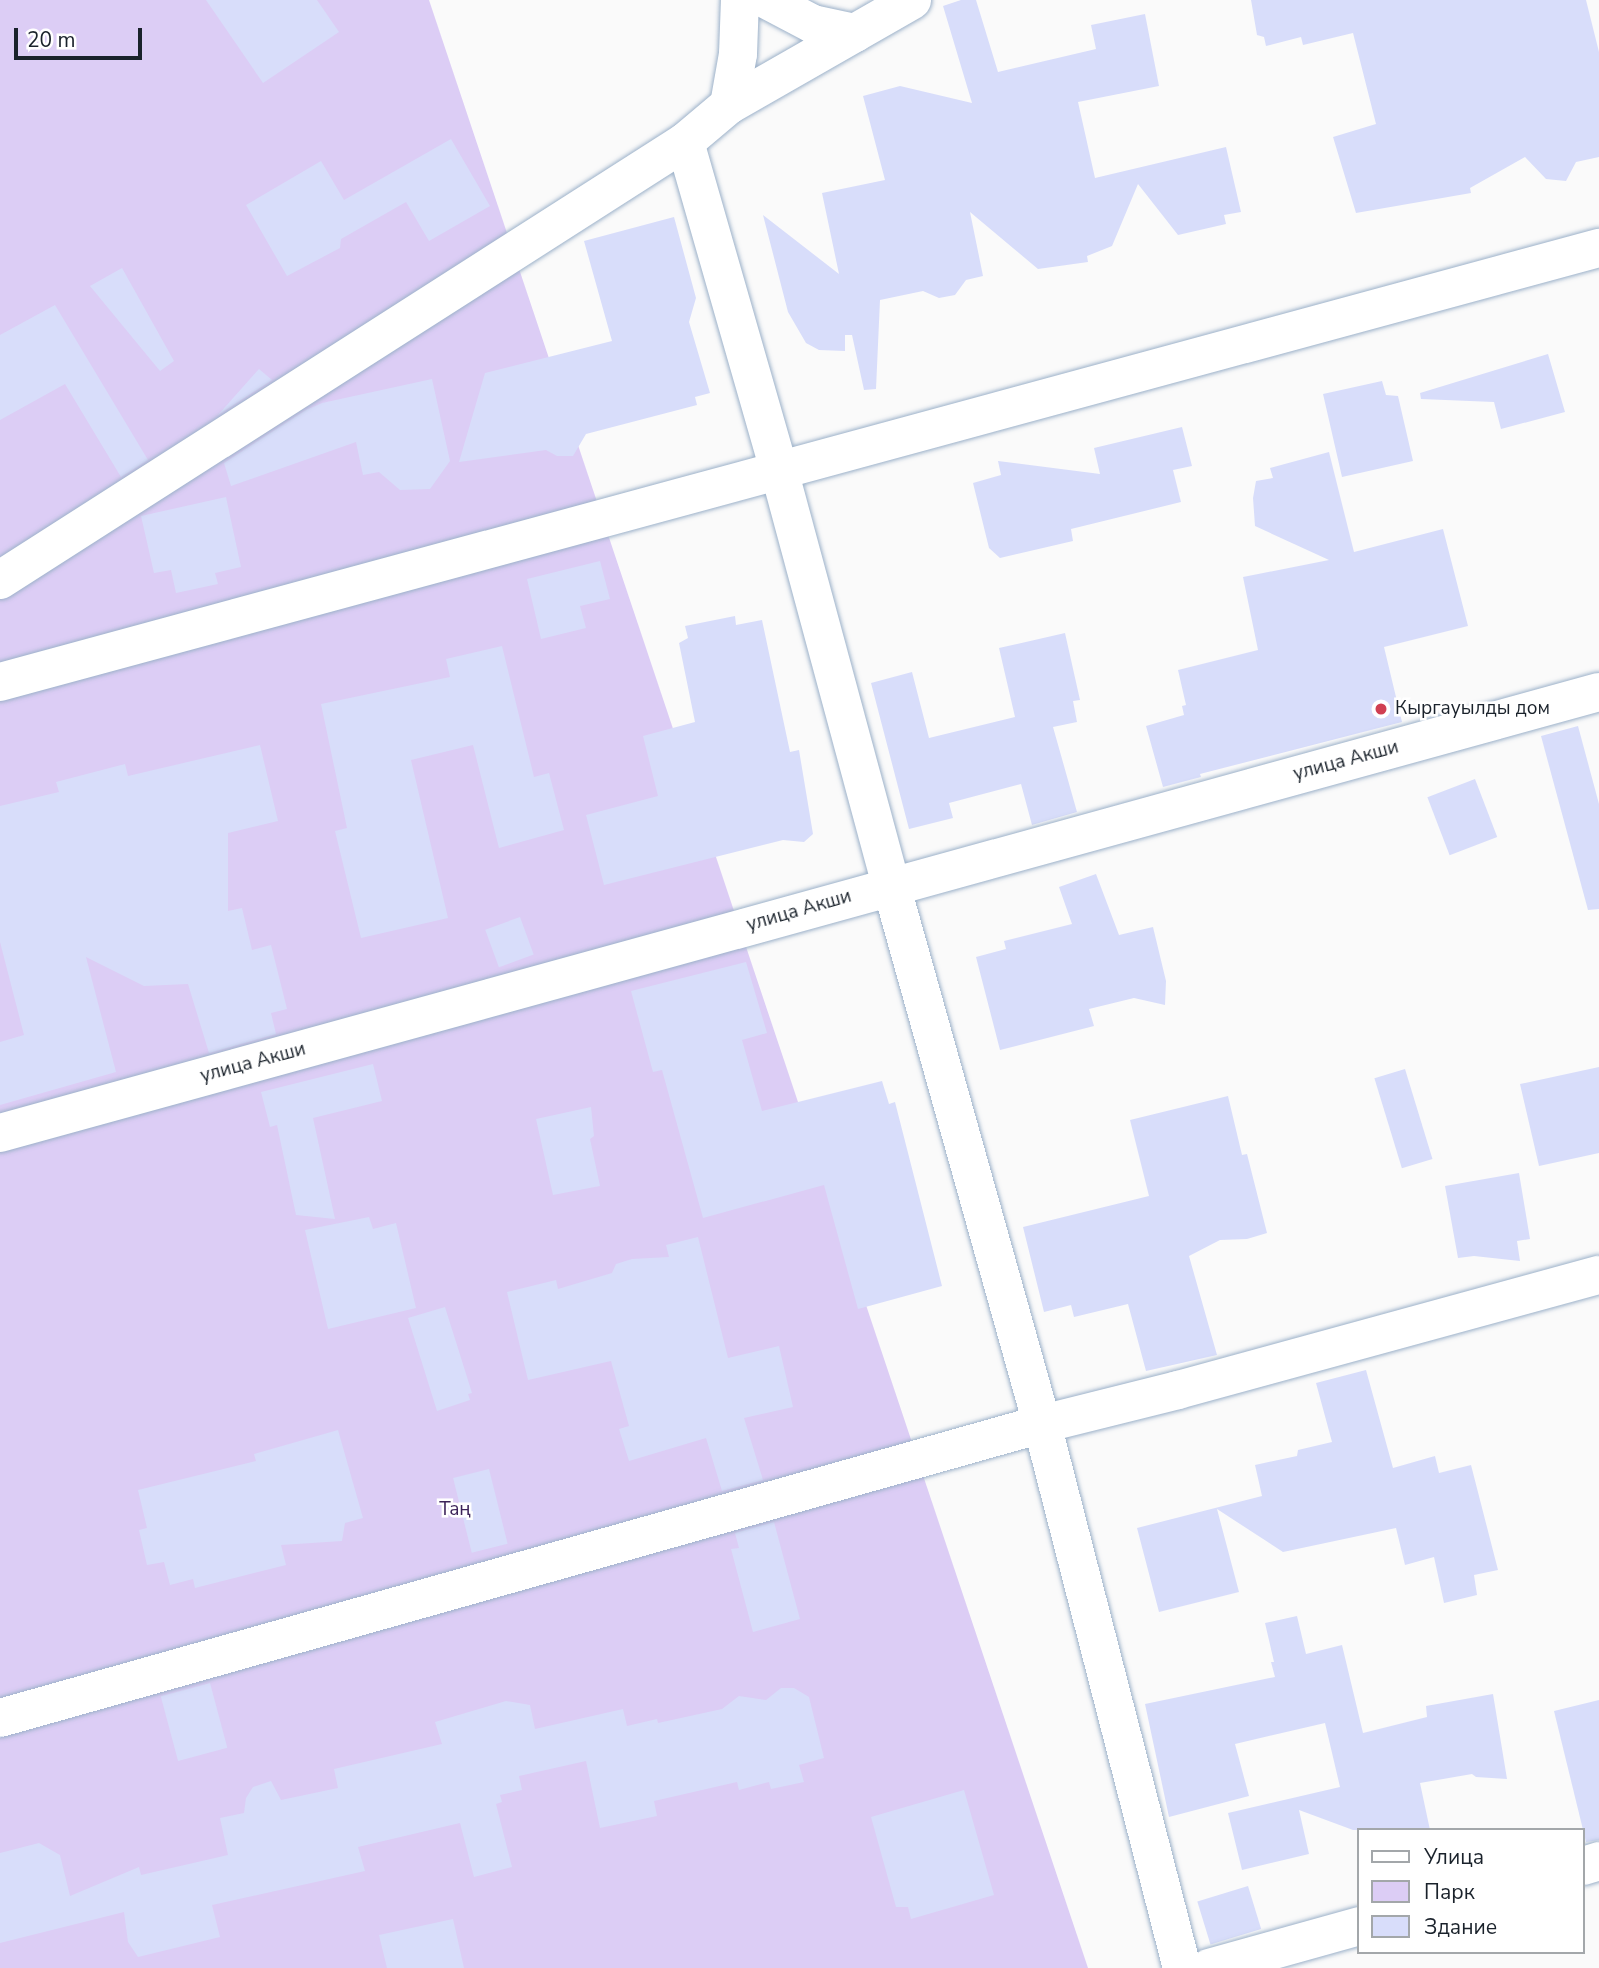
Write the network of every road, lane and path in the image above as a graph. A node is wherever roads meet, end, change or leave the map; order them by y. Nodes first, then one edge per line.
1 (740, 0) edge
2 (767, 0) edge
3 (912, 0) edge
4 (855, 33) junction
5 (729, 106) junction
6 (685, 142) junction
7 (1599, 248) edge
8 (779, 470) junction
9 (0, 580) edge
10 (0, 682) edge
11 (1599, 692) edge
12 (891, 885) junction
13 (0, 1133) edge
14 (1599, 1275) edge
15 (1042, 1424) junction
16 (0, 1718) edge
17 (1358, 1926) edge
18 (1182, 1968) edge
19 (1209, 1968) edge

1 - 5 street
2 - 4 street
3 - 4 street
4 - 5 street
5 - 6 street
6 - 8 street
6 - 9 street
7 - 8 street
8 - 10 street
8 - 12 street
11 - 12 street, улица Акши
12 - 13 street, улица Акши
12 - 15 street
14 - 15 street
15 - 16 street
15 - 18 street
17 - 19 street

